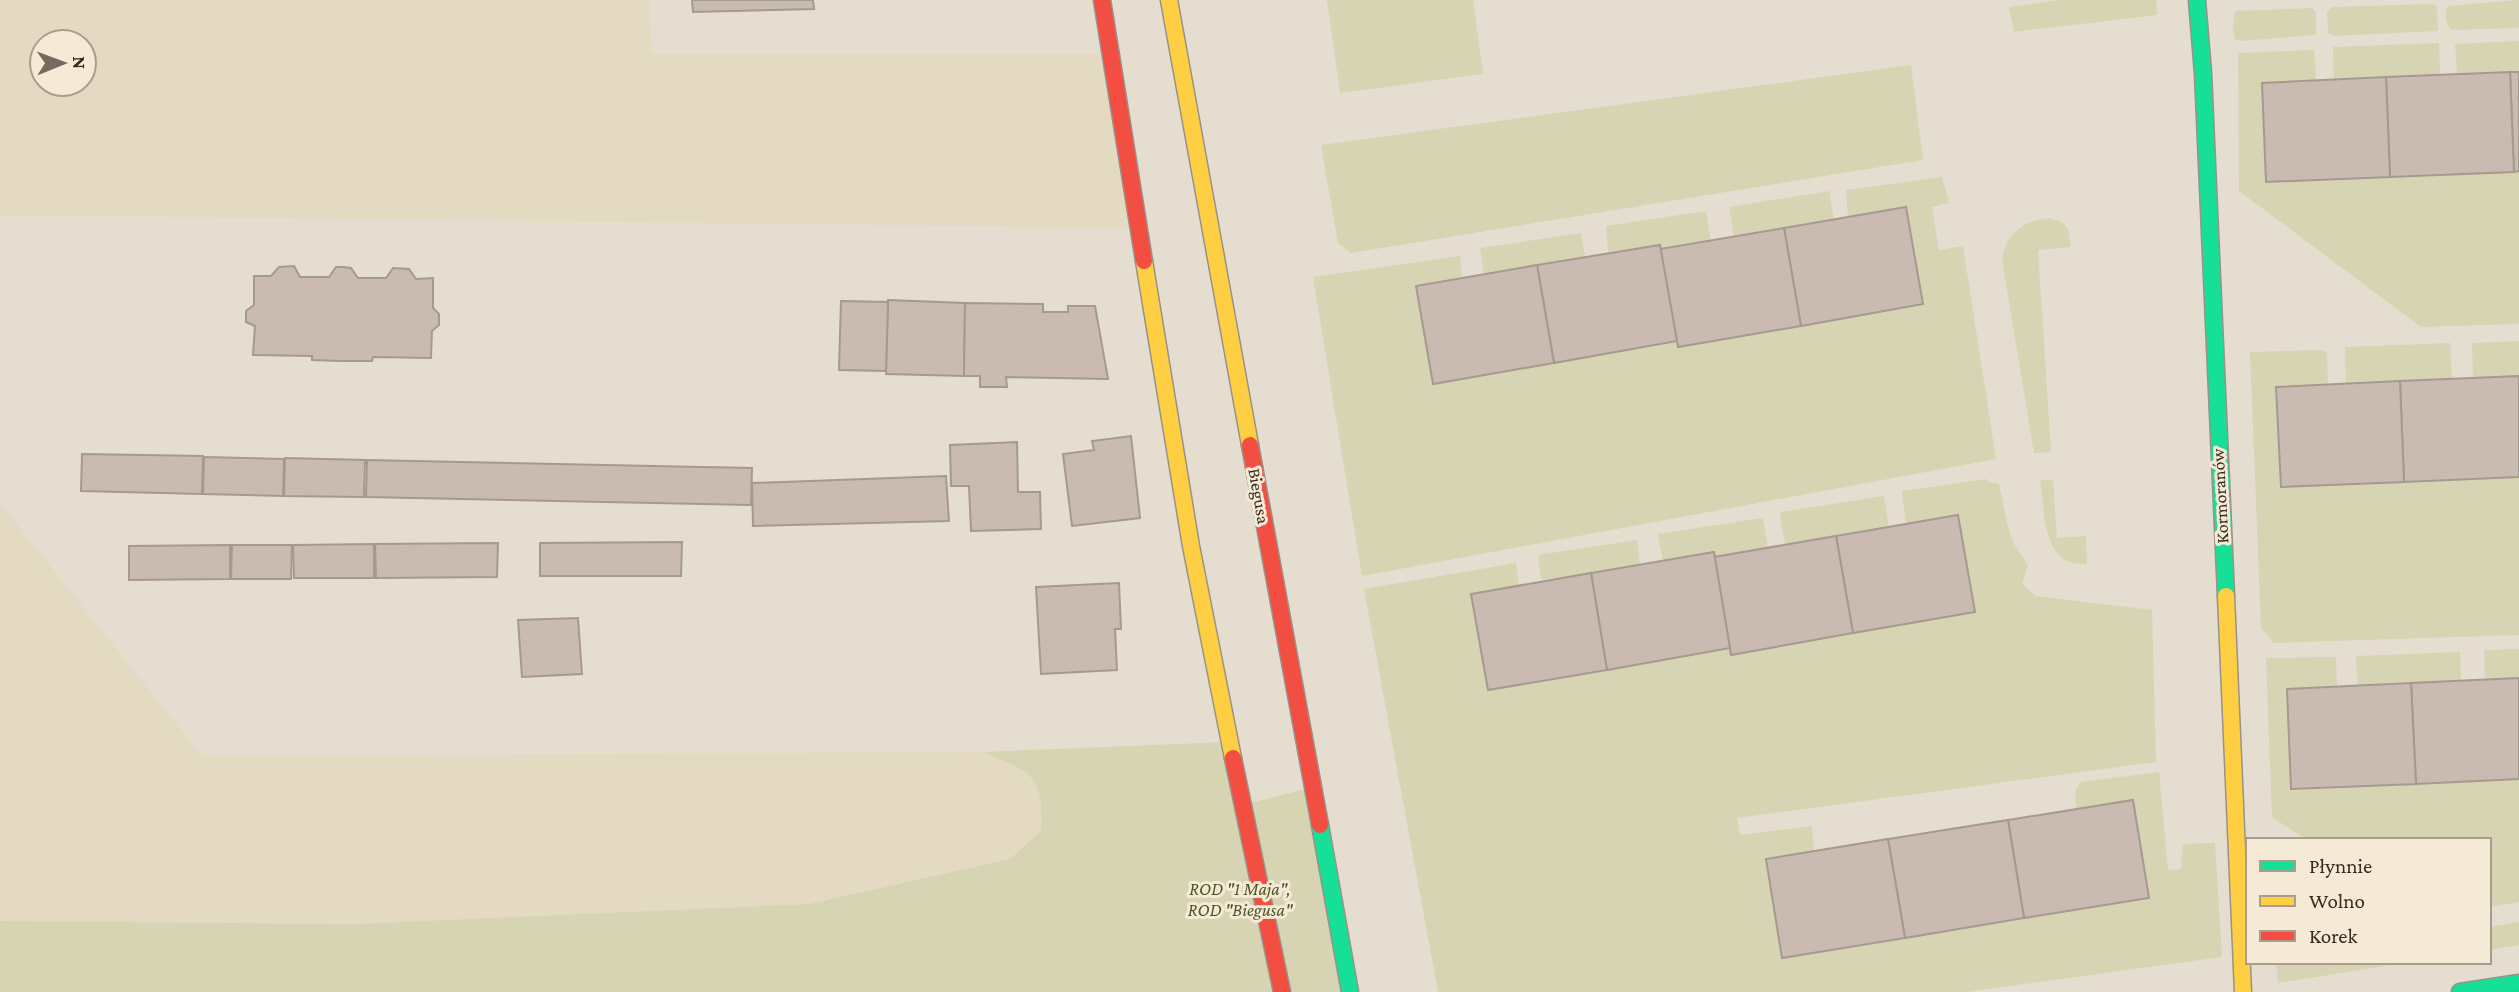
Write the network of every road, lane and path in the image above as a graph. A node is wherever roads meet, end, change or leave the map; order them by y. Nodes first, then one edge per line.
1 (1102, 0) edge
2 (1170, 0) edge
3 (2197, 0) edge
4 (2519, 983) edge
5 (1282, 992) edge
6 (1350, 992) edge
7 (2244, 992) edge
8 (2459, 992) edge

1 - 5 street
2 - 6 street, Biegusa
3 - 7 street, Kormoranów
4 - 8 street

